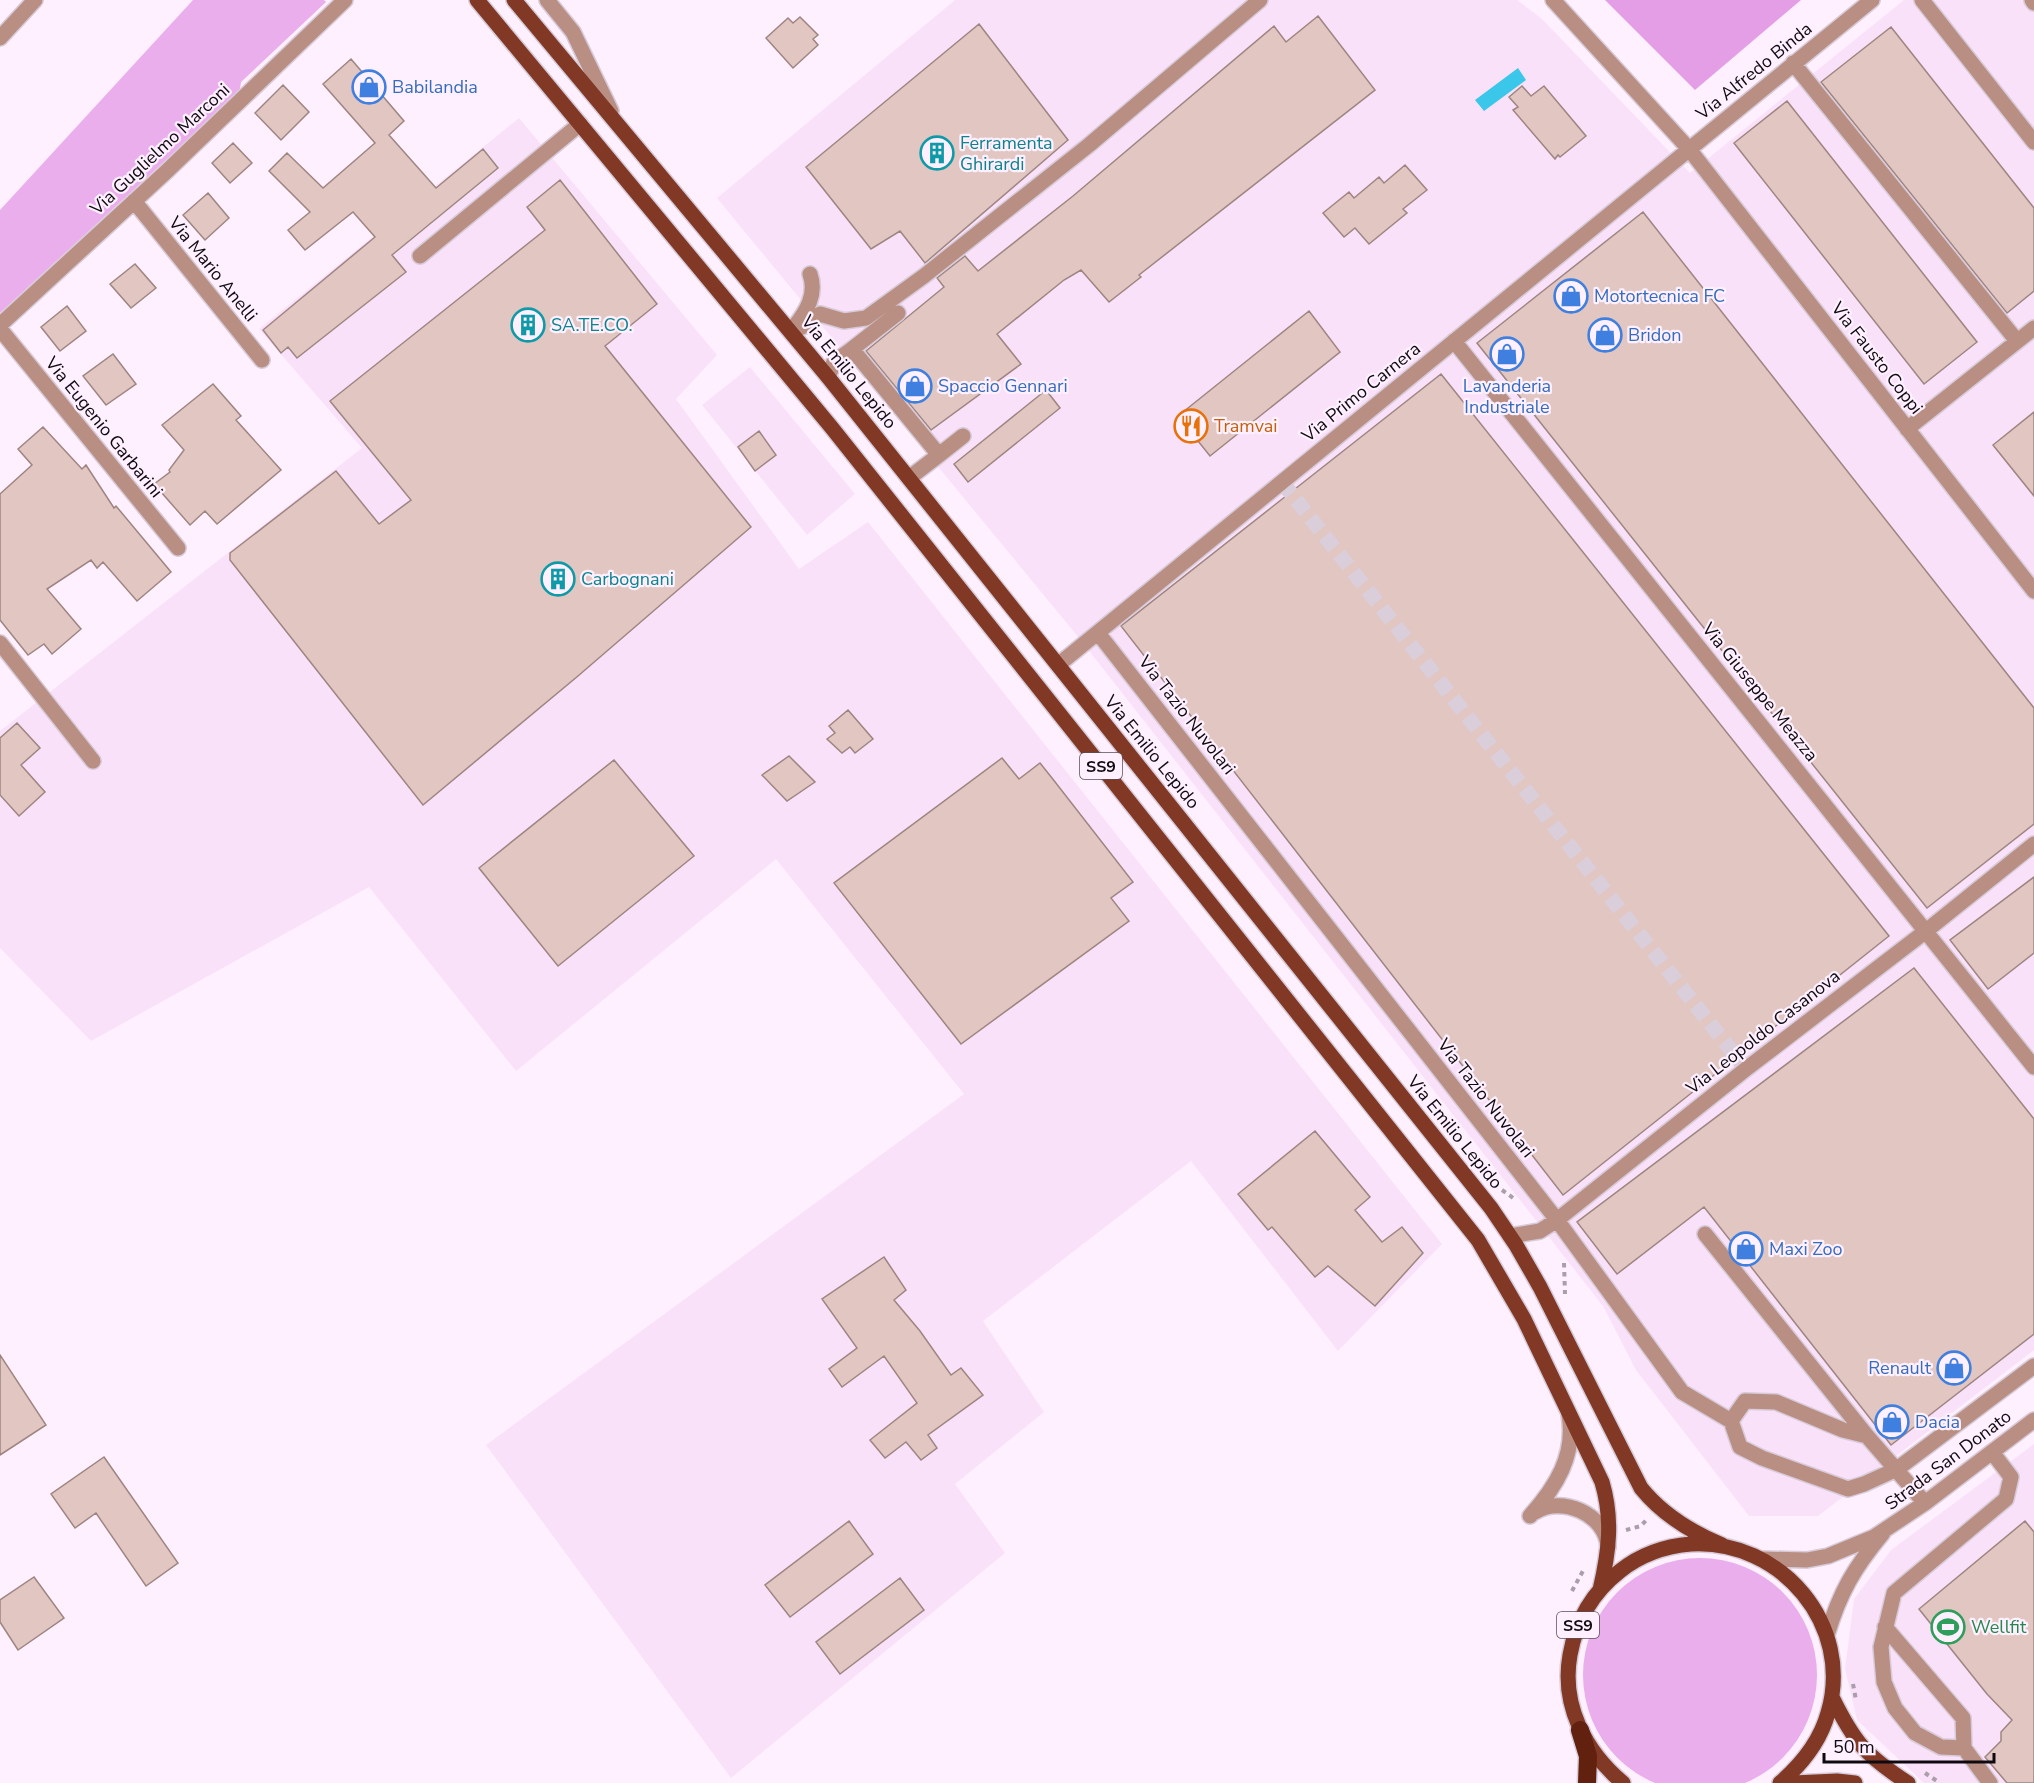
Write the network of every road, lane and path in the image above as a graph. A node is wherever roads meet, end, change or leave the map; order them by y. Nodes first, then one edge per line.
1 (35, 0) edge
2 (345, 0) edge
3 (477, 0) edge
4 (514, 0) edge
5 (548, 0) edge
6 (1260, 0) edge
7 (1553, 0) edge
8 (1872, 0) edge
9 (1922, 0) edge
10 (0, 38) edge
11 (1793, 63) junction
12 (580, 124) junction
13 (626, 134) junction
14 (2034, 142) edge
15 (1689, 149) junction
16 (134, 201) junction
17 (420, 256) dead end
18 (810, 274) dead end
19 (898, 313) dead end
20 (0, 327) edge
21 (2034, 328) edge
22 (790, 332) junction
23 (1454, 341) junction
24 (2017, 341) junction
25 (852, 349) junction
26 (262, 360) dead end
27 (828, 377) junction
28 (1907, 429) junction
29 (963, 436) dead end
30 (939, 455) junction
31 (909, 478) junction
32 (178, 548) dead end
33 (2034, 591) edge
34 (1098, 633) junction
35 (0, 643) edge
36 (1058, 665) junction
37 (93, 761) dead end
38 (2034, 844) edge
39 (1926, 931) junction
40 (2034, 1067) edge
41 (1557, 1220) junction
42 (1705, 1234) dead end
43 (1510, 1236) junction
44 (2034, 1366) edge
45 (1563, 1398) junction
46 (2034, 1420) edge
47 (1731, 1421) junction
48 (1867, 1436) junction
49 (1992, 1452) junction
50 (1897, 1469) junction
51 (1925, 1503) junction
52 (1659, 1507) junction
53 (1885, 1531) junction
54 (1609, 1544) junction
55 (1722, 1545) junction
56 (1762, 1559) junction
57 (1585, 1561) dead end
58 (1600, 1590) junction
59 (1572, 1591) dead end
60 (1885, 1626) junction
61 (1827, 1635) junction
62 (1852, 1682) dead end
63 (1832, 1697) junction
64 (1858, 1709) dead end
65 (1580, 1730) junction
66 (1964, 1748) junction
67 (1923, 1772) dead end
68 (1587, 1783) edge
69 (1623, 1783) edge
70 (1780, 1783) edge
71 (1793, 1783) edge
72 (1854, 1783) edge
73 (1908, 1783) edge
74 (1940, 1783) edge
75 (1990, 1783) edge

1 - 10 street
2 - 16 street, Via Guglielmo Marconi
3 - 12 main road, SS9
4 - 13 main road, Via Emilio Lepido / SS9
5 - 13 street
6 - 22 street
7 - 15 street, Via Fausto Coppi
8 - 11 street, Via Alfredo Binda
9 - 14 street
11 - 15 street, Via Alfredo Binda
11 - 24 street
12 - 17 street
12 - 45 main road, SS9
13 - 22 main road, Via Emilio Lepido / SS9
15 - 23 street, Via Primo Carnera
15 - 28 street, Via Fausto Coppi
16 - 20 street, Via Guglielmo Marconi
16 - 26 street, Via Mario Anelli
18 - 22 street
19 - 25 street
20 - 32 street, Via Eugenio Garbarini
21 - 24 street
22 - 27 main road, Via Emilio Lepido / SS9
23 - 34 street, Via Primo Carnera
23 - 39 street, Via Giuseppe Meazza
24 - 28 street
25 - 27 street
25 - 30 street
27 - 31 main road, Via Emilio Lepido / SS9
28 - 33 street, Via Fausto Coppi
29 - 30 street
30 - 31 street
31 - 36 main road, Via Emilio Lepido / SS9
34 - 36 street, Via Primo Carnera
34 - 41 street, Via Tazio Nuvolari
35 - 37 street
36 - 43 main road, Via Emilio Lepido / SS9
38 - 39 street, Via Leopoldo Casanova
39 - 40 street, Via Giuseppe Meazza
39 - 41 street, Via Leopoldo Casanova
41 - 43 street, Via Leopoldo Casanova
41 - 47 street, Via Tazio Nuvolari
42 - 48 street
43 - 52 main road, Via Emilio Lepido / SS9
44 - 50 street
45 - 54 main road, SS9
45 - 54 street
46 - 49 street, Strada San Donato
47 - 48 street
47 - 50 street
48 - 50 street
49 - 51 street, Strada San Donato
49 - 60 street
50 - 51 street
51 - 53 street, Strada San Donato
52 - 54 path
52 - 55 main road, Via Emilio Lepido / SS9
53 - 56 street, Strada San Donato
53 - 61 street, Strada San Donato
54 - 58 main road, SS9
55 - 56 main road, SS9
55 - 58 main road, SS9
56 - 61 main road, SS9
57 - 59 path
58 - 65 main road, SS9
60 - 66 street
60 - 66 street
61 - 63 main road, SS9
62 - 64 path
63 - 70 main road, SS9
63 - 73 main road, SS9
65 - 68 highway
65 - 69 main road, SS9
66 - 75 street
67 - 74 path
71 - 72 main road

